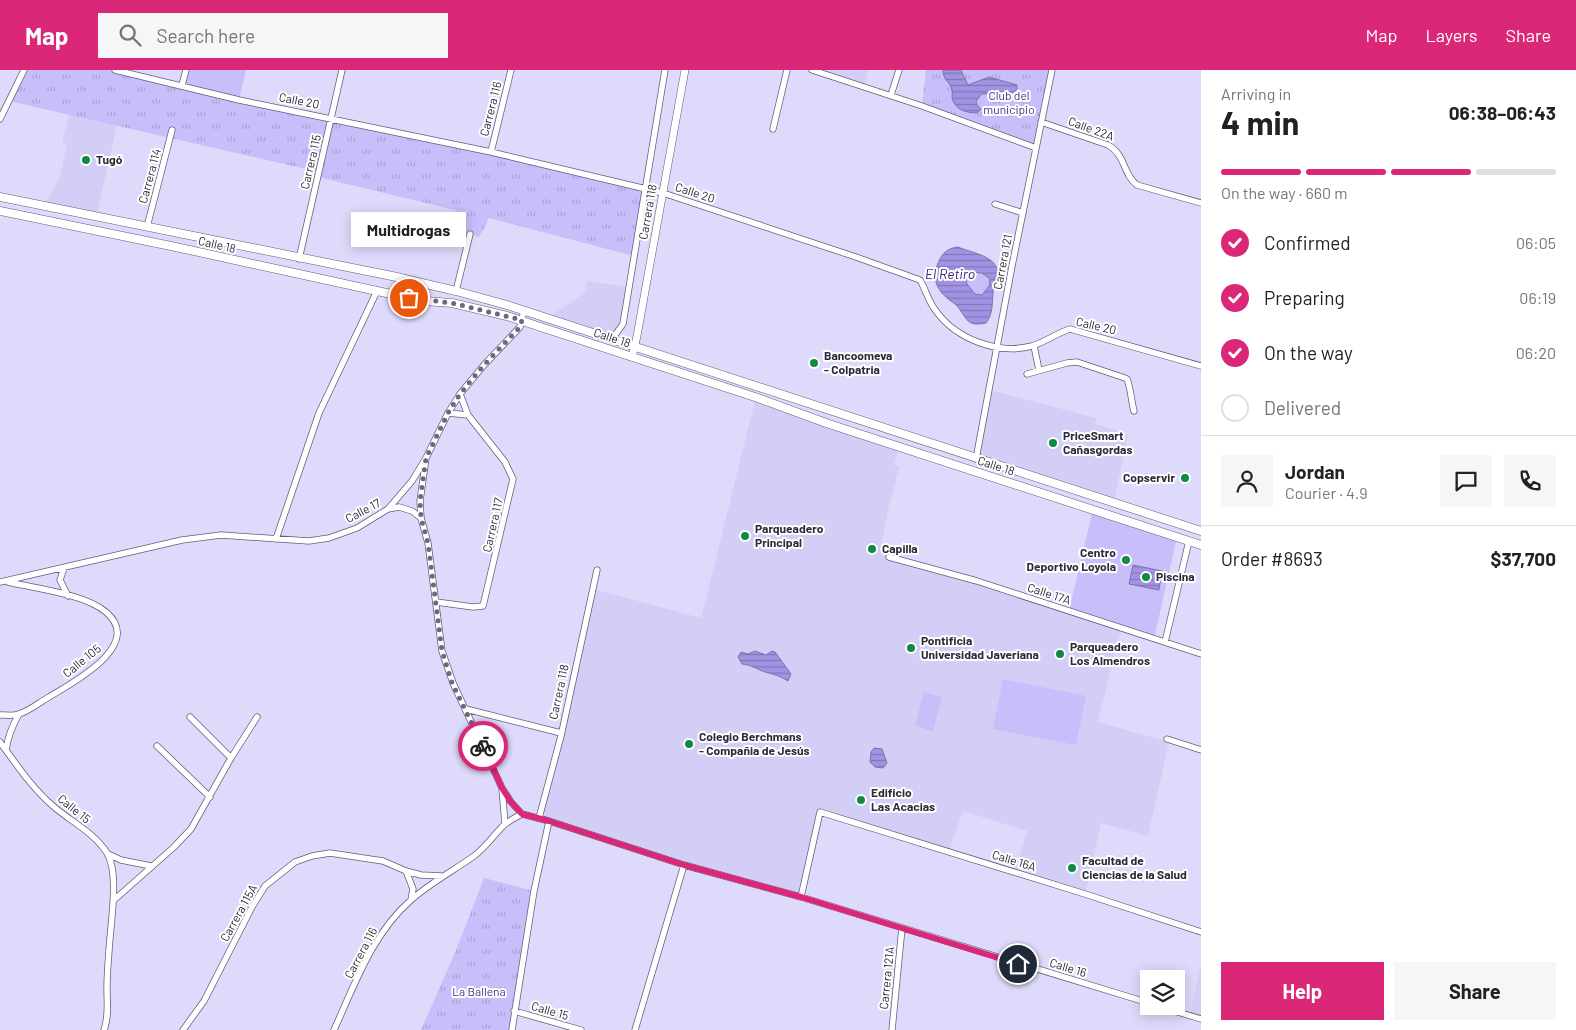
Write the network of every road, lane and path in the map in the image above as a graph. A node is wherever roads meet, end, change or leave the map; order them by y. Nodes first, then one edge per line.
1 (24, 70) edge
2 (115, 70) edge
3 (186, 70) edge
4 (342, 70) edge
5 (511, 70) edge
6 (665, 70) edge
7 (685, 70) edge
8 (787, 70) edge
9 (812, 70) edge
10 (899, 70) edge
11 (1052, 70) edge
12 (182, 85) junction
13 (891, 96) junction
14 (332, 118) junction
15 (0, 119) edge
16 (1041, 122) junction
17 (773, 128) dead end
18 (172, 130) dead end
19 (1036, 148) junction
20 (491, 152) junction
21 (646, 188) junction
22 (663, 193) junction
23 (0, 197) edge
24 (1201, 203) edge
25 (995, 204) dead end
26 (0, 212) edge
27 (1023, 213) junction
28 (147, 227) junction
29 (470, 234) dead end
30 (299, 259) junction
31 (377, 291) junction
32 (456, 291) junction
33 (524, 311) junction
34 (522, 320) junction
35 (615, 335) dead end
36 (1034, 346) junction
37 (634, 347) junction
38 (998, 348) junction
39 (632, 357) junction
40 (1201, 366) edge
41 (1039, 370) junction
42 (1027, 374) dead end
43 (460, 394) junction
44 (1134, 411) dead end
45 (448, 413) junction
46 (468, 415) junction
47 (426, 458) junction
48 (976, 459) junction
49 (388, 509) junction
50 (421, 518) junction
51 (1201, 531) edge
52 (276, 538) junction
53 (1189, 541) junction
54 (1201, 545) edge
55 (890, 557) dead end
56 (64, 568) junction
57 (597, 570) dead end
58 (3, 582) edge
59 (68, 596) junction
60 (436, 602) junction
61 (1166, 642) junction
62 (1201, 654) edge
63 (466, 710) junction
64 (19, 714) junction
65 (0, 715) edge
66 (190, 717) dead end
67 (257, 717) dead end
68 (562, 734) junction
69 (1167, 739) dead end
70 (0, 742) edge
71 (157, 746) dead end
72 (6, 750) junction
73 (1201, 750) edge
74 (231, 758) junction
75 (502, 788) junction
76 (210, 797) junction
77 (522, 814) junction
78 (539, 818) junction
79 (549, 821) junction
80 (505, 824) junction
81 (108, 854) junction
82 (684, 865) junction
83 (151, 866) junction
84 (406, 871) junction
85 (442, 876) junction
86 (801, 897) junction
87 (114, 900) junction
88 (411, 900) junction
89 (902, 928) junction
90 (1201, 932) edge
91 (1140, 1001) edge
92 (514, 1011) junction
93 (1185, 1014) edge
94 (1201, 1019) edge
95 (107, 1022) junction
96 (104, 1030) edge
97 (111, 1030) edge
98 (183, 1030) edge
99 (334, 1030) edge
100 (512, 1030) edge
101 (581, 1030) edge
102 (634, 1030) edge
103 (892, 1030) edge

1 - 15 street
2 - 12 street, Calle 20
3 - 12 street
4 - 14 street, Carrera 115
5 - 20 street, Carrera 116
6 - 21 street
7 - 22 street, Carrera 118
8 - 17 street
9 - 13 street
10 - 13 street
11 - 16 street, Carrera 121
12 - 14 street, Calle 20
13 - 19 street
14 - 20 street, Calle 20
14 - 30 street, Carrera 115
16 - 19 street, Carrera 121
16 - 24 street, Calle 22A
18 - 28 street, Carrera 114
19 - 27 street, Carrera 121
20 - 21 street, Calle 20
21 - 22 street, Calle 20
21 - 35 street
22 - 37 street, Carrera 118
22 - 38 street, Calle 20
23 - 28 main road, Calle 18
25 - 27 street
26 - 31 main road, Calle 18
27 - 38 street, Carrera 121
28 - 30 main road, Calle 18
29 - 32 street
30 - 32 main road, Calle 18
31 - 34 main road, Calle 18
31 - 52 street
32 - 33 main road, Calle 18
33 - 34 street
33 - 37 main road, Calle 18
34 - 39 main road, Calle 18
34 - 43 street
36 - 38 street, Calle 20
36 - 40 street, Calle 20
36 - 41 street
37 - 39 street, Carrera 118
37 - 48 main road, Calle 18
38 - 48 street, Carrera 121
39 - 53 main road, Calle 18
41 - 42 street
41 - 44 street
43 - 45 street
43 - 46 street, Carrera 117
45 - 46 street
45 - 47 street
46 - 60 street, Carrera 117
47 - 49 street
47 - 50 street
48 - 51 main road, Calle 18
49 - 50 street, Calle 17
49 - 52 street, Calle 17
50 - 60 street
52 - 56 street, Calle 17
53 - 54 main road, Calle 18
53 - 61 street
55 - 61 street, Calle 17A
56 - 58 street, Calle 17
56 - 59 street
57 - 68 street, Carrera 118
58 - 59 street, Calle 105
59 - 64 street, Calle 105
60 - 63 street
61 - 62 street, Calle 17A
63 - 68 street
63 - 75 street
64 - 65 street, Calle 105
64 - 72 street
66 - 74 street
67 - 74 street
68 - 78 street, Carrera 118
69 - 73 street
70 - 72 street, Calle 15
71 - 76 street
72 - 81 street, Calle 15
74 - 76 street
75 - 77 street
75 - 80 street
76 - 83 street
77 - 78 street, Calle 16
77 - 80 street, Carrera 116
78 - 79 street, Calle 16
79 - 82 street, Calle 16
79 - 92 street
80 - 85 street, Carrera 116
81 - 83 street
81 - 87 street
82 - 86 street, Calle 16
82 - 102 street
83 - 87 street
84 - 85 street
84 - 88 street
84 - 98 street, Carrera 115A
85 - 88 street, Carrera 116
86 - 89 street, Calle 16
86 - 90 street, Calle 16A
87 - 95 street
88 - 99 street, Carrera 116
89 - 91 street, Calle 16
89 - 103 street, Carrera 121A
92 - 100 street
92 - 101 street, Calle 15
93 - 94 street
95 - 96 street
95 - 97 street

